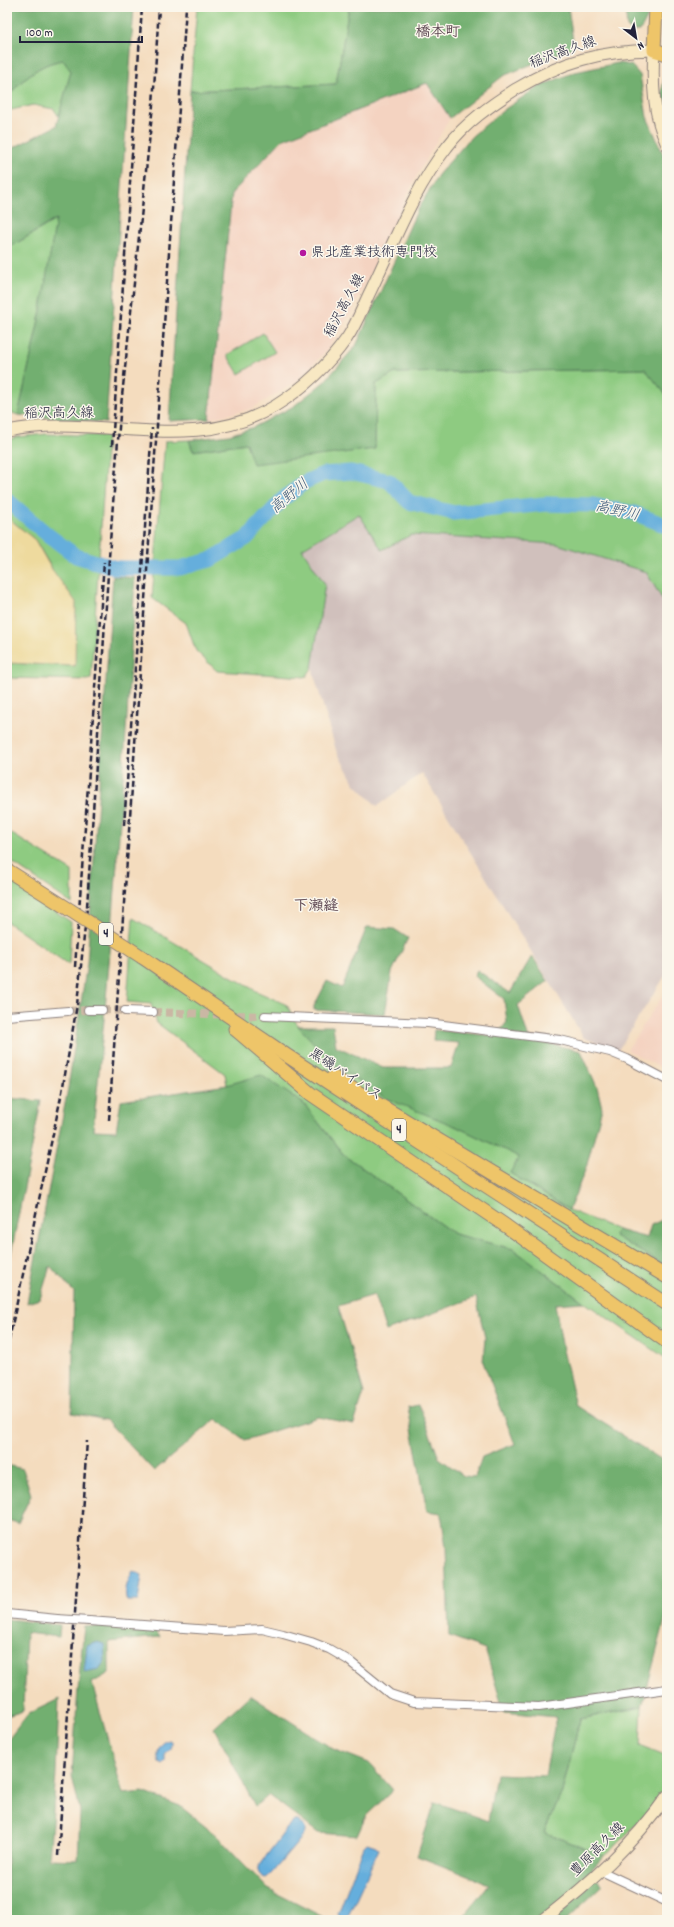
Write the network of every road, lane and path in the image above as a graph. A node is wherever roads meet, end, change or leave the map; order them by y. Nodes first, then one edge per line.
1 (656, 7) edge
2 (654, 50) junction
3 (667, 54) edge
4 (667, 145) edge
5 (7, 431) edge
6 (7, 870) edge
7 (200, 996) junction
8 (88, 1010) tunnel mouth
9 (102, 1010) tunnel mouth
10 (68, 1011) tunnel mouth
11 (125, 1012) tunnel mouth
12 (153, 1012) tunnel mouth
13 (7, 1016) edge
14 (265, 1016) tunnel mouth
15 (286, 1055) junction
16 (667, 1080) edge
17 (667, 1277) edge
18 (663, 1302) edge
19 (667, 1342) edge
20 (7, 1614) edge
21 (667, 1689) edge
22 (667, 1796) edge
23 (601, 1871) junction
24 (667, 1902) edge
25 (543, 1920) edge

1 - 2 main road
2 - 3 main road
2 - 4 main road
2 - 5 main road, 稲沢高久線
6 - 7 main road, 黒磯バイパス / 4, bridge
7 - 15 main road, 黒磯バイパス / 4
7 - 19 main road, 4
8 - 9 street
10 - 13 street
11 - 12 street
14 - 16 street
15 - 17 main road, 4
15 - 18 main road, 黒磯バイパス / 4
20 - 21 street, bridge
22 - 23 main road, 豊原高久線
23 - 24 street
23 - 25 main road, 豊原高久線

